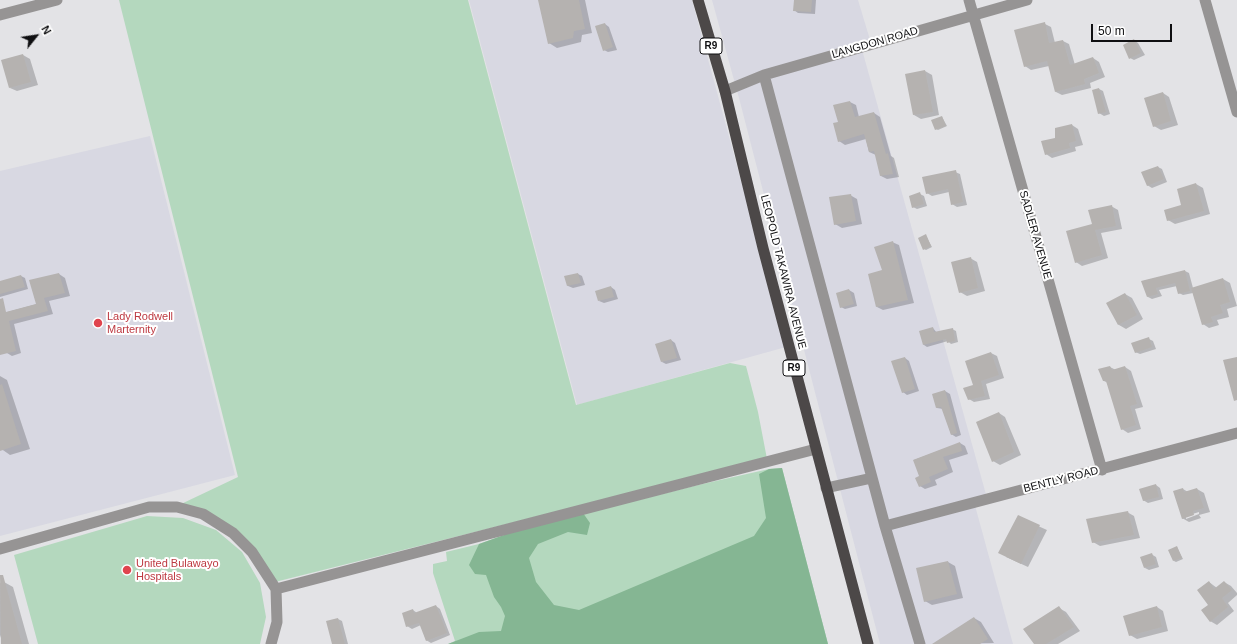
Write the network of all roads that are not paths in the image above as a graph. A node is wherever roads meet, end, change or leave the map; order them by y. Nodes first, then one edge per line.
1 (57, 0) edge
2 (698, 0) edge
3 (969, 0) edge
4 (1027, 0) edge
5 (1205, 0) edge
6 (0, 15) edge
7 (973, 15) junction
8 (764, 75) junction
9 (725, 91) junction
10 (1237, 112) edge
11 (1237, 432) edge
12 (816, 449) junction
13 (1102, 470) junction
14 (872, 478) junction
15 (826, 488) junction
16 (885, 526) junction
17 (0, 548) edge
18 (276, 589) junction
19 (271, 644) edge
20 (868, 644) edge
21 (920, 644) edge

1 - 6 street
2 - 9 highway, LEOPOLD TAKAWIRA AVENUE / R9
3 - 7 street, SADLER AVENUE
4 - 7 street, LANGDON ROAD
5 - 10 street
7 - 8 street, LANGDON ROAD
7 - 13 street, SADLER AVENUE
8 - 9 street, LANGDON ROAD
8 - 14 street
9 - 12 highway, LEOPOLD TAKAWIRA AVENUE / R9
11 - 13 street, BENTLY ROAD
12 - 15 highway, LEOPOLD TAKAWIRA AVENUE / R9
12 - 18 street
13 - 16 street, BENTLY ROAD
14 - 15 street
14 - 16 street
15 - 20 highway, LEOPOLD TAKAWIRA AVENUE / R9
16 - 21 street
17 - 18 street
18 - 19 street

